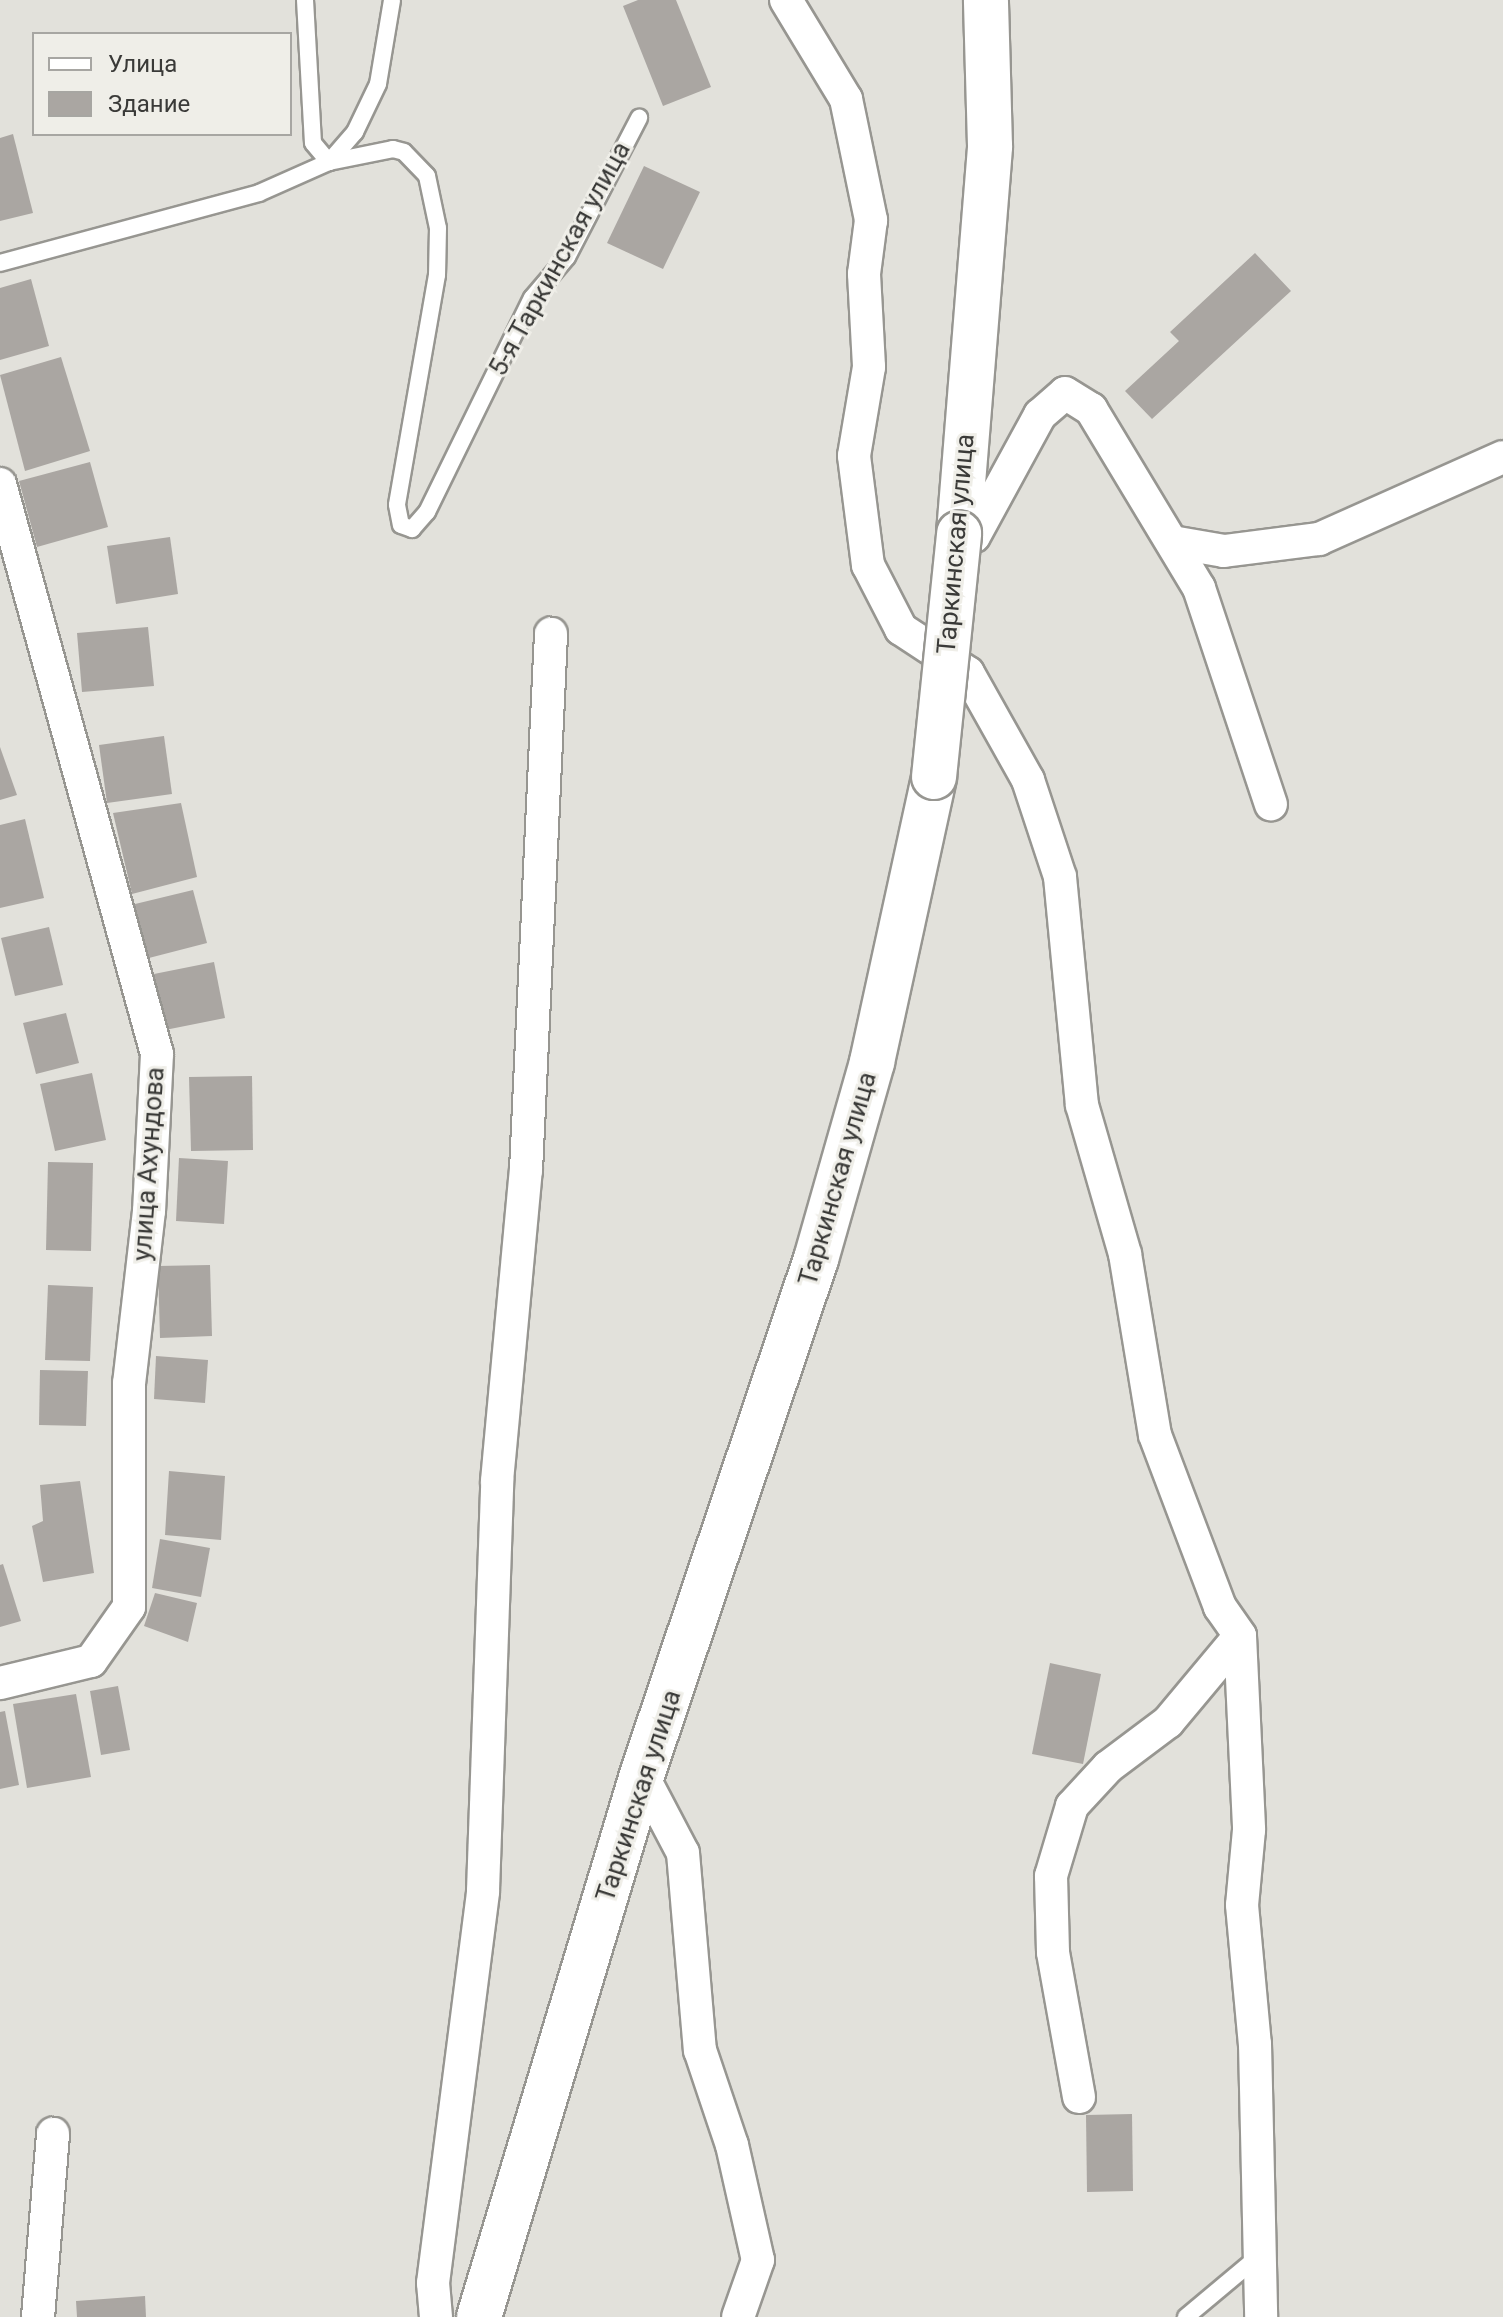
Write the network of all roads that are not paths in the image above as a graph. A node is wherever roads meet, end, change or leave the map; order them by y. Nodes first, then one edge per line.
1 (305, 0) edge
2 (392, 0) edge
3 (786, 0) edge
4 (986, 0) edge
5 (639, 118) dead end
6 (329, 162) junction
7 (0, 263) edge
8 (1503, 457) edge
9 (0, 484) edge
10 (959, 533) junction
11 (1172, 542) junction
12 (551, 634) dead end
13 (1271, 804) dead end
14 (1240, 1636) junction
15 (0, 1683) edge
16 (642, 1775) junction
17 (1079, 2097) dead end
18 (53, 2134) dead end
19 (1260, 2255) junction
20 (38, 2317) edge
21 (436, 2317) edge
22 (479, 2317) edge
23 (738, 2317) edge
24 (1186, 2317) edge
25 (1261, 2317) edge

1 - 6 lane
2 - 6 lane, 5-я Таркинская улица
3 - 14 street
4 - 10 street, Таркинская улица
5 - 6 lane, 5-я Таркинская улица
6 - 7 lane, 5-я Таркинская улица
8 - 11 street
9 - 15 street, улица Ахундова
10 - 11 street
10 - 16 street, Таркинская улица, bridge
11 - 13 street
12 - 21 street
14 - 17 street
14 - 19 street
16 - 22 street, Таркинская улица
16 - 23 street
18 - 20 street
19 - 24 lane
19 - 25 street

